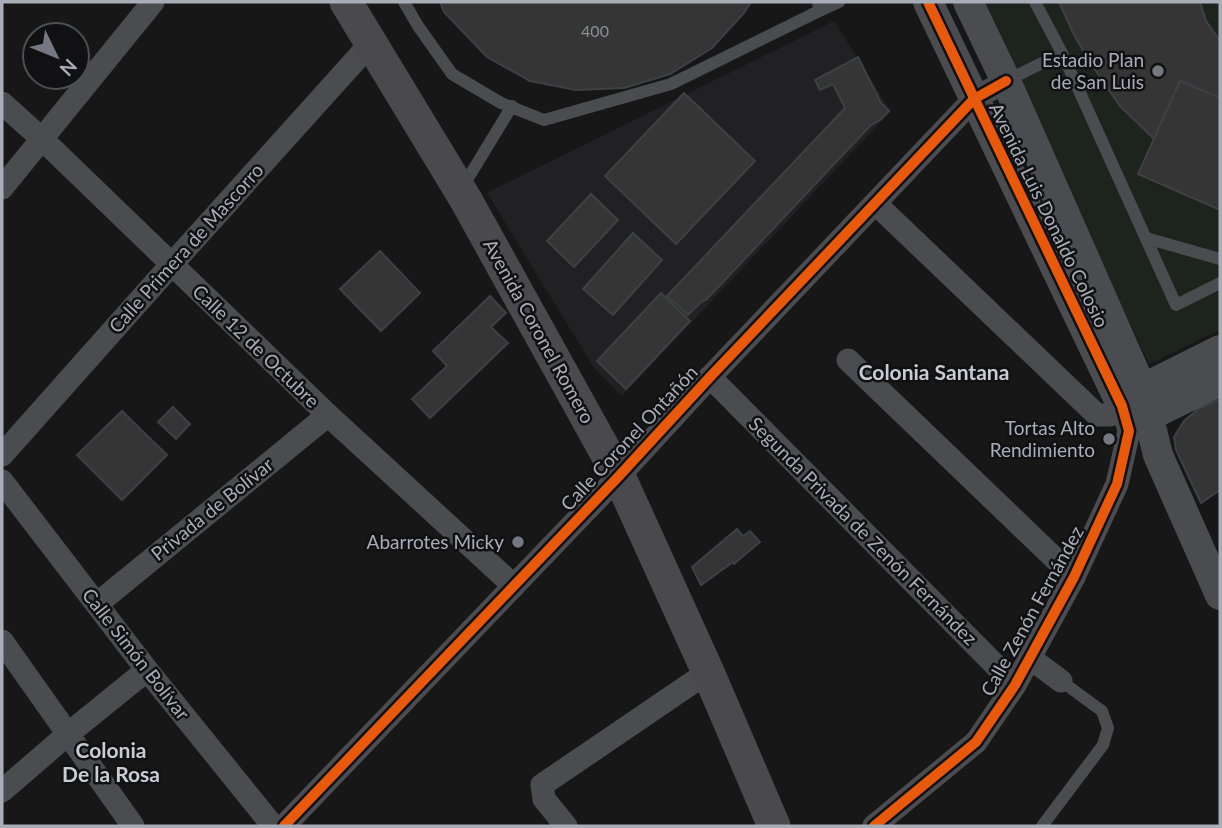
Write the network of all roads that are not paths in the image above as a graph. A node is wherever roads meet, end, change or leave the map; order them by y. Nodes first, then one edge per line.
1 (153, 2) edge
2 (346, 2) edge
3 (404, 2) edge
4 (839, 2) edge
5 (928, 2) edge
6 (968, 2) edge
7 (1035, 2) edge
8 (819, 6) edge
9 (371, 43) junction
10 (1062, 53) junction
11 (1006, 81) junction
12 (974, 99) junction
13 (2, 103) edge
14 (512, 106) junction
15 (41, 138) junction
16 (458, 186) junction
17 (2, 188) edge
18 (876, 204) junction
19 (1146, 238) junction
20 (1220, 258) edge
21 (172, 264) junction
22 (1220, 283) edge
23 (1220, 350) edge
24 (848, 360) dead end
25 (710, 377) junction
26 (1220, 381) edge
27 (1138, 403) junction
28 (328, 415) junction
29 (2, 454) edge
30 (619, 476) junction
31 (2, 481) edge
32 (1074, 577) junction
33 (514, 586) junction
34 (1220, 595) edge
35 (97, 604) junction
36 (2, 641) edge
37 (1030, 658) junction
38 (147, 670) junction
39 (708, 672) junction
40 (1061, 681) joint
41 (1015, 685) junction
42 (68, 734) junction
43 (2, 791) edge
44 (133, 826) edge
45 (273, 826) edge
46 (284, 826) edge
47 (566, 826) edge
48 (774, 826) edge
49 (874, 826) edge
50 (1042, 826) edge

1 - 15 street
2 - 9 main road, Avenida Coronel Romero
3 - 14 lane
4 - 8 lane
5 - 12 street, Avenida Luis Donaldo Colosio
6 - 11 street, Avenida Luis Donaldo Colosio
7 - 10 lane
8 - 14 lane
9 - 16 main road, Avenida Coronel Romero
9 - 21 street, Calle Primera de Mascorro
10 - 11 lane
10 - 19 lane
11 - 12 street, Calle Coronel Ontañón
11 - 27 street, Avenida Luis Donaldo Colosio
12 - 18 street, Calle Coronel Ontañón
12 - 27 street, Avenida Luis Donaldo Colosio
13 - 15 street, Calle 12 de Octubre
14 - 16 lane
15 - 17 street
15 - 21 street, Calle 12 de Octubre
16 - 30 main road, Avenida Coronel Romero
18 - 25 street, Calle Coronel Ontañón
18 - 27 street
19 - 20 lane
19 - 22 lane
21 - 28 street, Calle 12 de Octubre
21 - 29 street, Calle Primera de Mascorro
23 - 27 street
24 - 32 street
25 - 30 street, Calle Coronel Ontañón
25 - 41 street, Segunda Privada de Zenón Fernández
26 - 27 street
27 - 32 street, Calle Zenón Fernández
27 - 34 street, Avenida Luis Donaldo Colosio
28 - 33 street, Calle 12 de Octubre
28 - 35 street, Privada de Bolívar
30 - 33 street, Calle Coronel Ontañón
30 - 39 main road, Avenida Coronel Romero
31 - 35 street, Calle Simón Bolívar
32 - 37 street, Calle Zenón Fernández
33 - 46 street, Calle Coronel Ontañón
35 - 38 street, Calle Simón Bolívar
36 - 42 street
37 - 40 street
37 - 41 street, Calle Zenón Fernández
38 - 42 street
38 - 45 street, Calle Simón Bolívar
39 - 47 street
39 - 48 main road, Avenida Coronel Romero
40 - 50 lane
41 - 49 street, Calle Zenón Fernández
42 - 43 street
42 - 44 street

